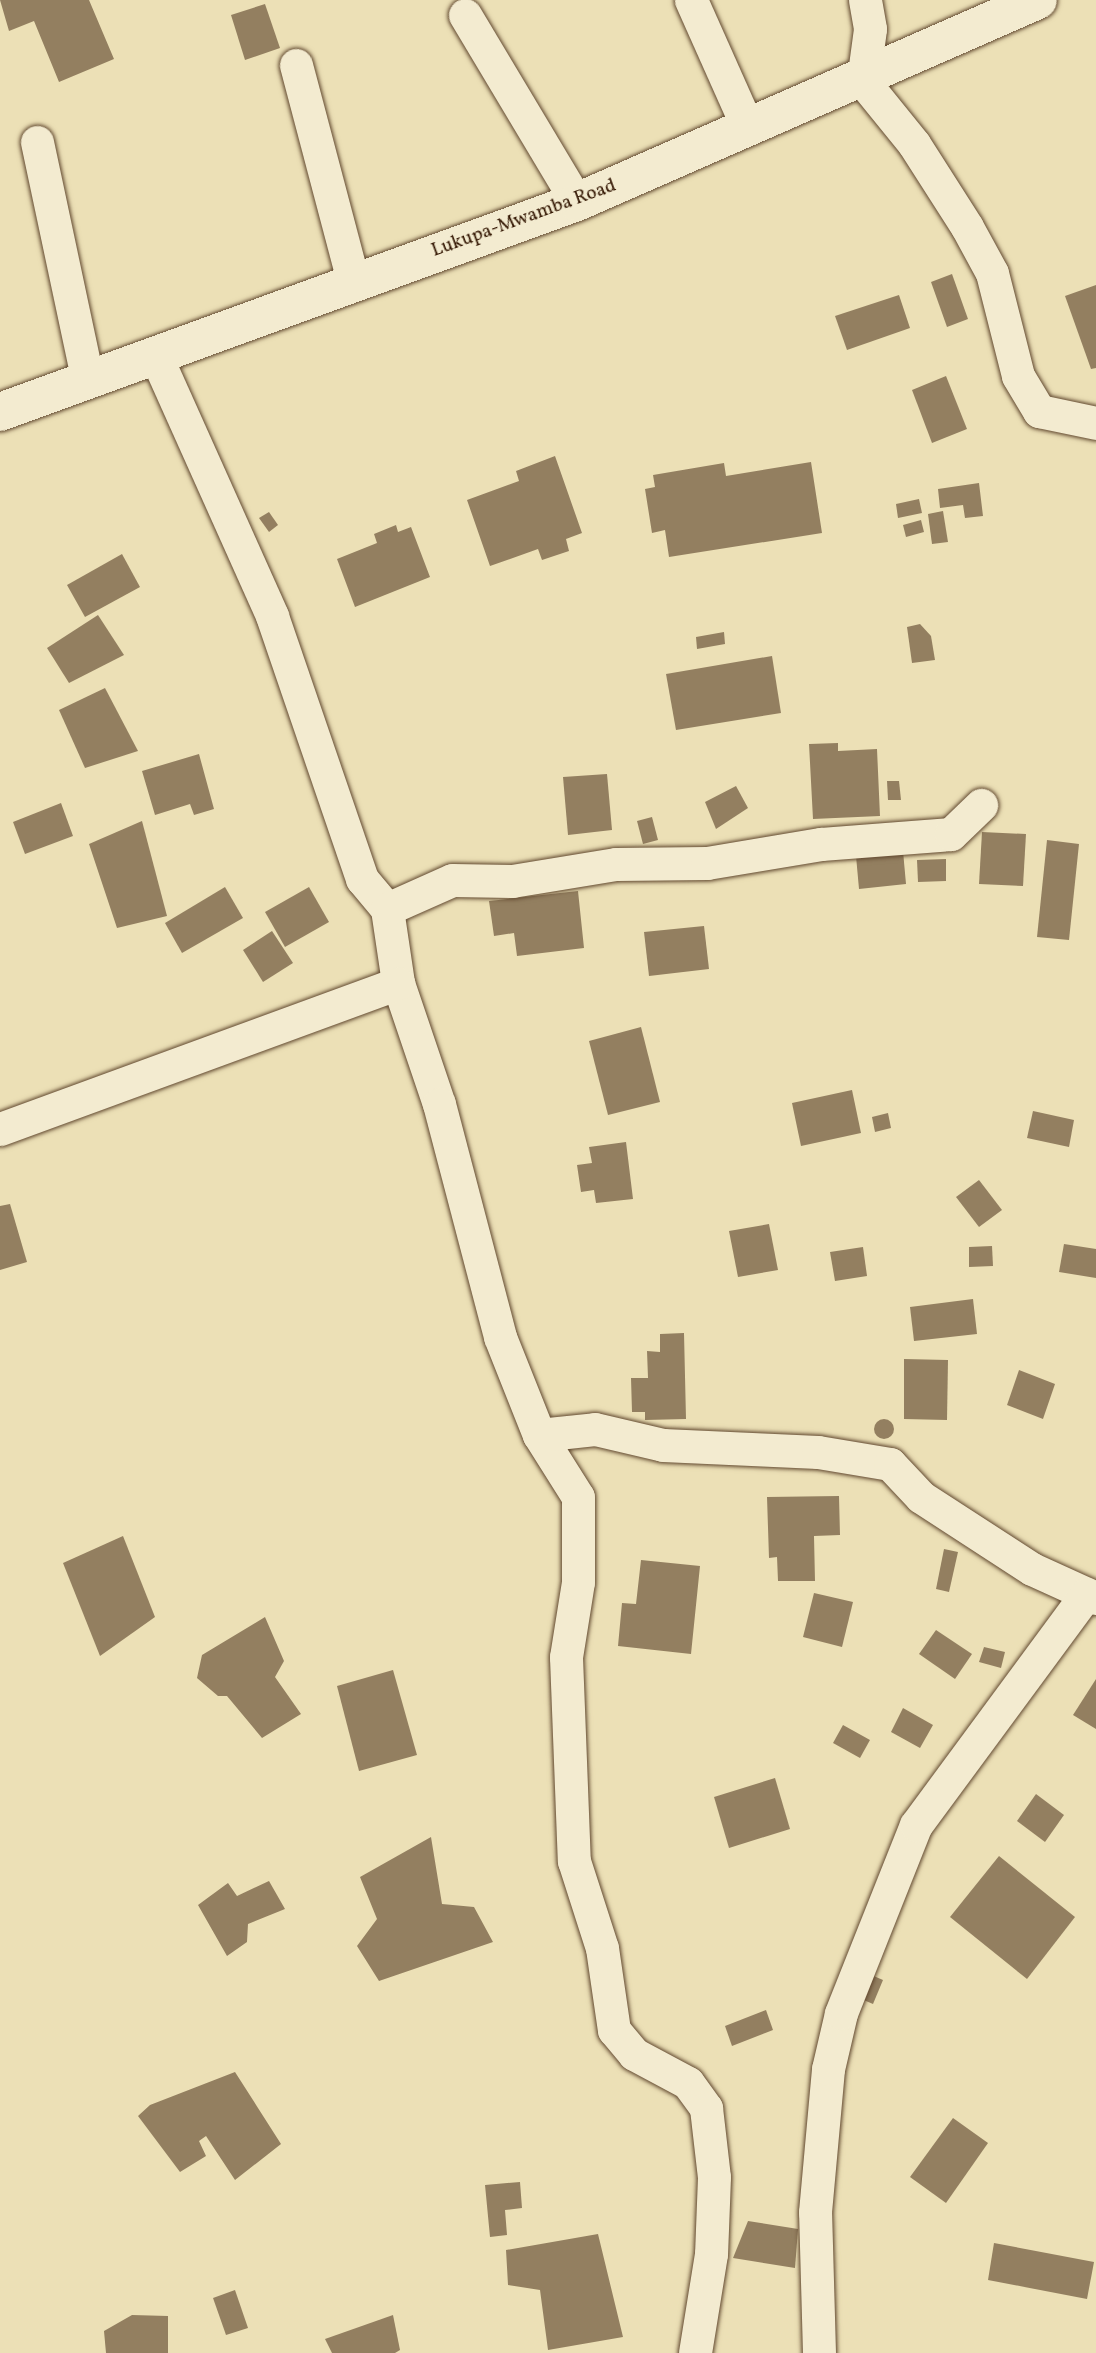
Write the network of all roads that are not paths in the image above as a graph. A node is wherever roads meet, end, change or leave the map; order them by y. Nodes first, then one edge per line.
1 (691, 0) edge
2 (865, 0) edge
3 (1038, 0) edge
4 (465, 15) dead end
5 (296, 65) dead end
6 (863, 81) junction
7 (748, 128) junction
8 (37, 142) dead end
9 (577, 202) junction
10 (353, 281) junction
11 (155, 354) junction
12 (87, 378) junction
13 (0, 412) edge
14 (1096, 423) edge
15 (981, 804) dead end
16 (387, 909) junction
17 (398, 983) junction
18 (0, 1129) edge
19 (539, 1435) junction
20 (1091, 1596) edge
21 (695, 2353) edge
22 (819, 2353) edge

1 - 7 street
2 - 6 street
3 - 6 street, Lukupa-Mwamba Road
4 - 9 street
5 - 10 street
6 - 7 street, Lukupa-Mwamba Road
6 - 14 street
7 - 9 street, Lukupa-Mwamba Road
8 - 12 street
9 - 10 street, Lukupa-Mwamba Road
10 - 11 street, Lukupa-Mwamba Road
11 - 12 street, Lukupa-Mwamba Road
11 - 16 street
12 - 13 street, Lukupa-Mwamba Road
15 - 16 street
16 - 17 street
17 - 18 street
17 - 19 street
19 - 20 street
19 - 21 street
20 - 22 street

